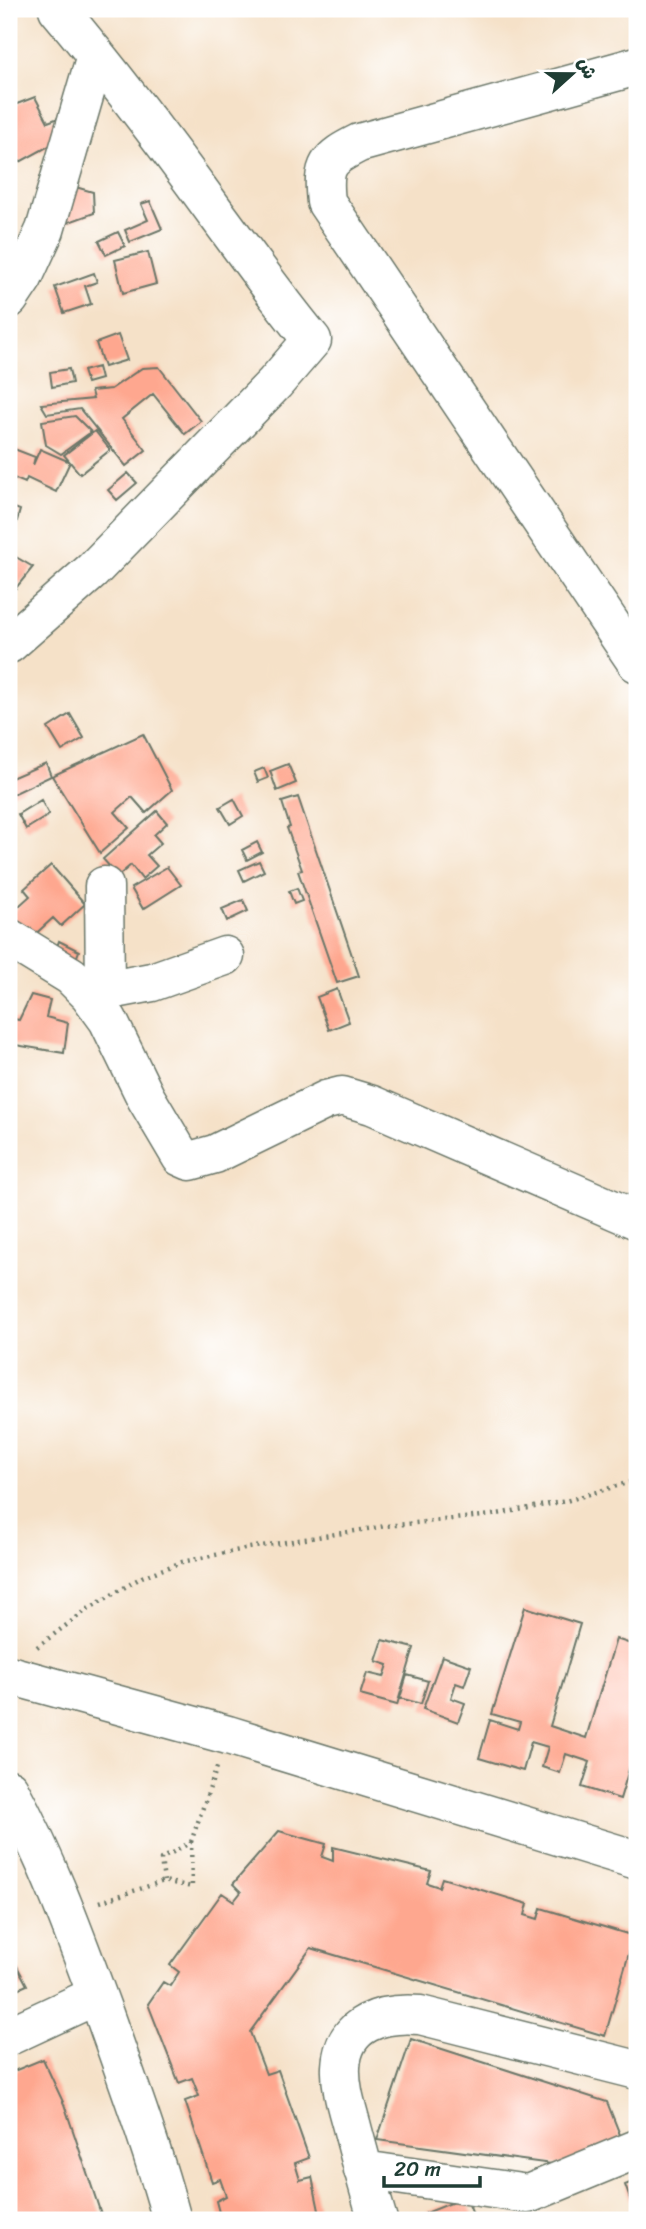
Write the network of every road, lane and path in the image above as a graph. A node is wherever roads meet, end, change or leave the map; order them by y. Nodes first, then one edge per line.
1 (58, 9) edge
2 (96, 55) junction
3 (637, 66) edge
4 (9, 299) edge
5 (9, 644) edge
6 (637, 663) edge
7 (104, 886) dead end
8 (9, 939) edge
9 (225, 956) dead end
10 (97, 993) junction
11 (637, 1220) edge
12 (637, 1480) edge
13 (19, 1663) edge
14 (228, 1735) junction
15 (9, 1789) edge
16 (191, 1842) junction
17 (637, 1860) edge
18 (164, 1881) junction
19 (66, 1913) junction
20 (97, 1995) junction
21 (9, 2036) edge
22 (637, 2070) edge
23 (637, 2149) edge
24 (363, 2169) junction
25 (533, 2207) edge
26 (172, 2220) edge
27 (378, 2220) edge

1 - 2 street
2 - 4 street
2 - 5 street
3 - 6 street
7 - 10 street
8 - 10 street
9 - 10 street
10 - 11 street
12 - 13 path
13 - 14 street
14 - 16 path
14 - 17 street
15 - 19 street
16 - 18 path
16 - 18 path
18 - 19 path
19 - 20 street
20 - 21 street
20 - 26 street
22 - 24 street
23 - 25 street
24 - 25 street
24 - 27 street

